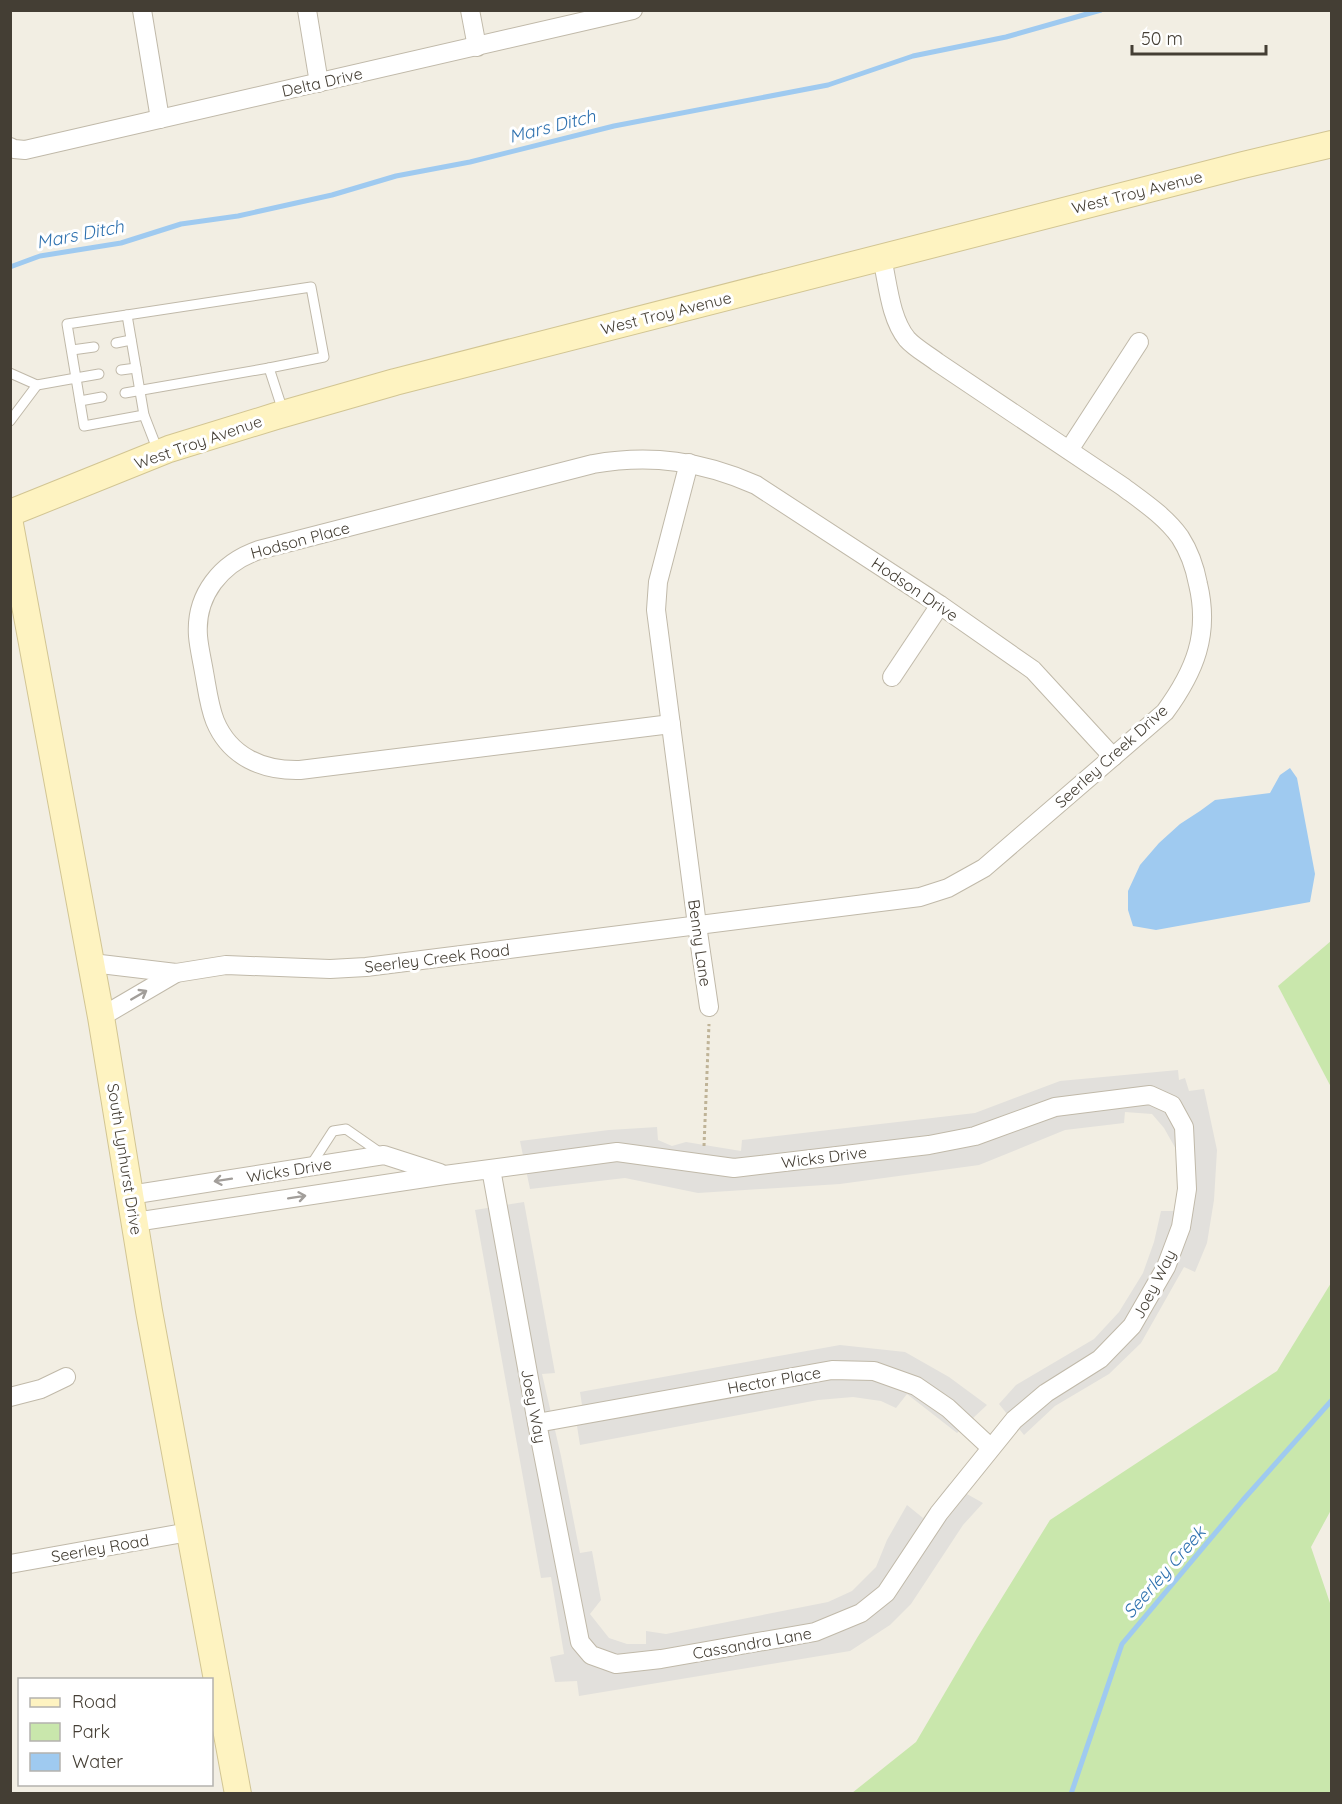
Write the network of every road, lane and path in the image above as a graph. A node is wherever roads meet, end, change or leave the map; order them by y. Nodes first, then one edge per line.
1 (142, 10) edge
2 (307, 10) edge
3 (470, 10) edge
4 (633, 10) edge
5 (477, 47) junction
6 (319, 83) junction
7 (160, 119) junction
8 (1332, 144) edge
9 (10, 147) edge
10 (882, 258) junction
11 (127, 315) junction
12 (131, 340) junction
13 (1139, 342) dead end
14 (116, 343) dead end
15 (94, 346) dead end
16 (72, 350) junction
17 (136, 368) junction
18 (269, 368) junction
19 (121, 370) dead end
20 (10, 373) edge
21 (99, 375) dead end
22 (76, 378) junction
23 (37, 385) junction
24 (140, 390) junction
25 (125, 393) dead end
26 (102, 397) dead end
27 (80, 401) junction
28 (283, 413) junction
29 (144, 415) junction
30 (10, 421) edge
31 (1069, 450) junction
32 (159, 453) junction
33 (689, 463) junction
34 (10, 513) edge
35 (10, 524) edge
36 (17, 598) edge
37 (940, 605) junction
38 (20, 623) edge
39 (892, 677) dead end
40 (671, 724) junction
41 (1113, 757) junction
42 (697, 925) junction
43 (92, 963) junction
44 (176, 973) junction
45 (710, 1007) joint
46 (101, 1017) junction
47 (1184, 1127) joint
48 (384, 1155) junction
49 (703, 1164) junction
50 (311, 1166) junction
51 (491, 1169) junction
52 (445, 1175) junction
53 (130, 1195) junction
54 (135, 1222) junction
55 (66, 1377) dead end
56 (10, 1396) edge
57 (537, 1423) junction
58 (990, 1448) junction
59 (189, 1532) junction
60 (10, 1564) edge
61 (580, 1642) joint
62 (238, 1794) edge

1 - 7 street
2 - 6 street
3 - 5 street
4 - 5 street, Delta Drive
5 - 6 street, Delta Drive
6 - 7 street, Delta Drive
7 - 9 street, Delta Drive
8 - 10 street, West Troy Avenue
10 - 28 street, West Troy Avenue
10 - 31 street, Seerley Creek Drive
11 - 12 lane
11 - 16 lane
11 - 18 lane
12 - 14 lane
12 - 17 lane
13 - 31 street
15 - 16 lane
16 - 22 lane
17 - 19 lane
17 - 24 lane
18 - 24 lane
18 - 28 lane
20 - 23 lane
21 - 22 lane
22 - 23 lane
22 - 27 lane
23 - 30 lane
24 - 25 lane
24 - 29 lane
26 - 27 lane
27 - 29 lane
28 - 32 street, West Troy Avenue
29 - 32 lane
31 - 41 street, Seerley Creek Drive
32 - 34 street, West Troy Avenue
33 - 37 street, Hodson Drive
33 - 40 street, Benny Lane
33 - 40 street, Hodson Place
35 - 36 street, South Lynhurst Drive
36 - 38 street, South Lynhurst Drive
37 - 39 street
37 - 41 street, Hodson Drive
38 - 43 street, South Lynhurst Drive
40 - 42 street, Benny Lane
41 - 42 street, Seerley Creek Drive
42 - 44 street, Seerley Creek Road
42 - 45 street, Benny Lane
43 - 44 street, Seerley Creek Road
43 - 46 street, South Lynhurst Drive
46 -> 44 street, Seerley Creek Road
45 - 49 path, Benny Lane
46 - 53 street, South Lynhurst Drive
47 - 49 street, Wicks Drive
47 - 58 street, Joey Way
48 - 50 street, Wicks Drive
48 - 50 lane
48 - 52 street, Wicks Drive
49 - 51 street, Wicks Drive
50 -> 53 street, Wicks Drive
51 - 52 street, Wicks Drive
51 - 57 street, Joey Way
54 -> 52 street, Wicks Drive
53 - 54 street, South Lynhurst Drive
54 - 59 street, South Lynhurst Drive
55 - 56 street
57 - 58 street, Hector Place
57 - 61 street, Joey Way
58 - 61 street, Cassandra Lane
59 - 60 street, Seerley Road
59 - 62 street, South Lynhurst Drive

